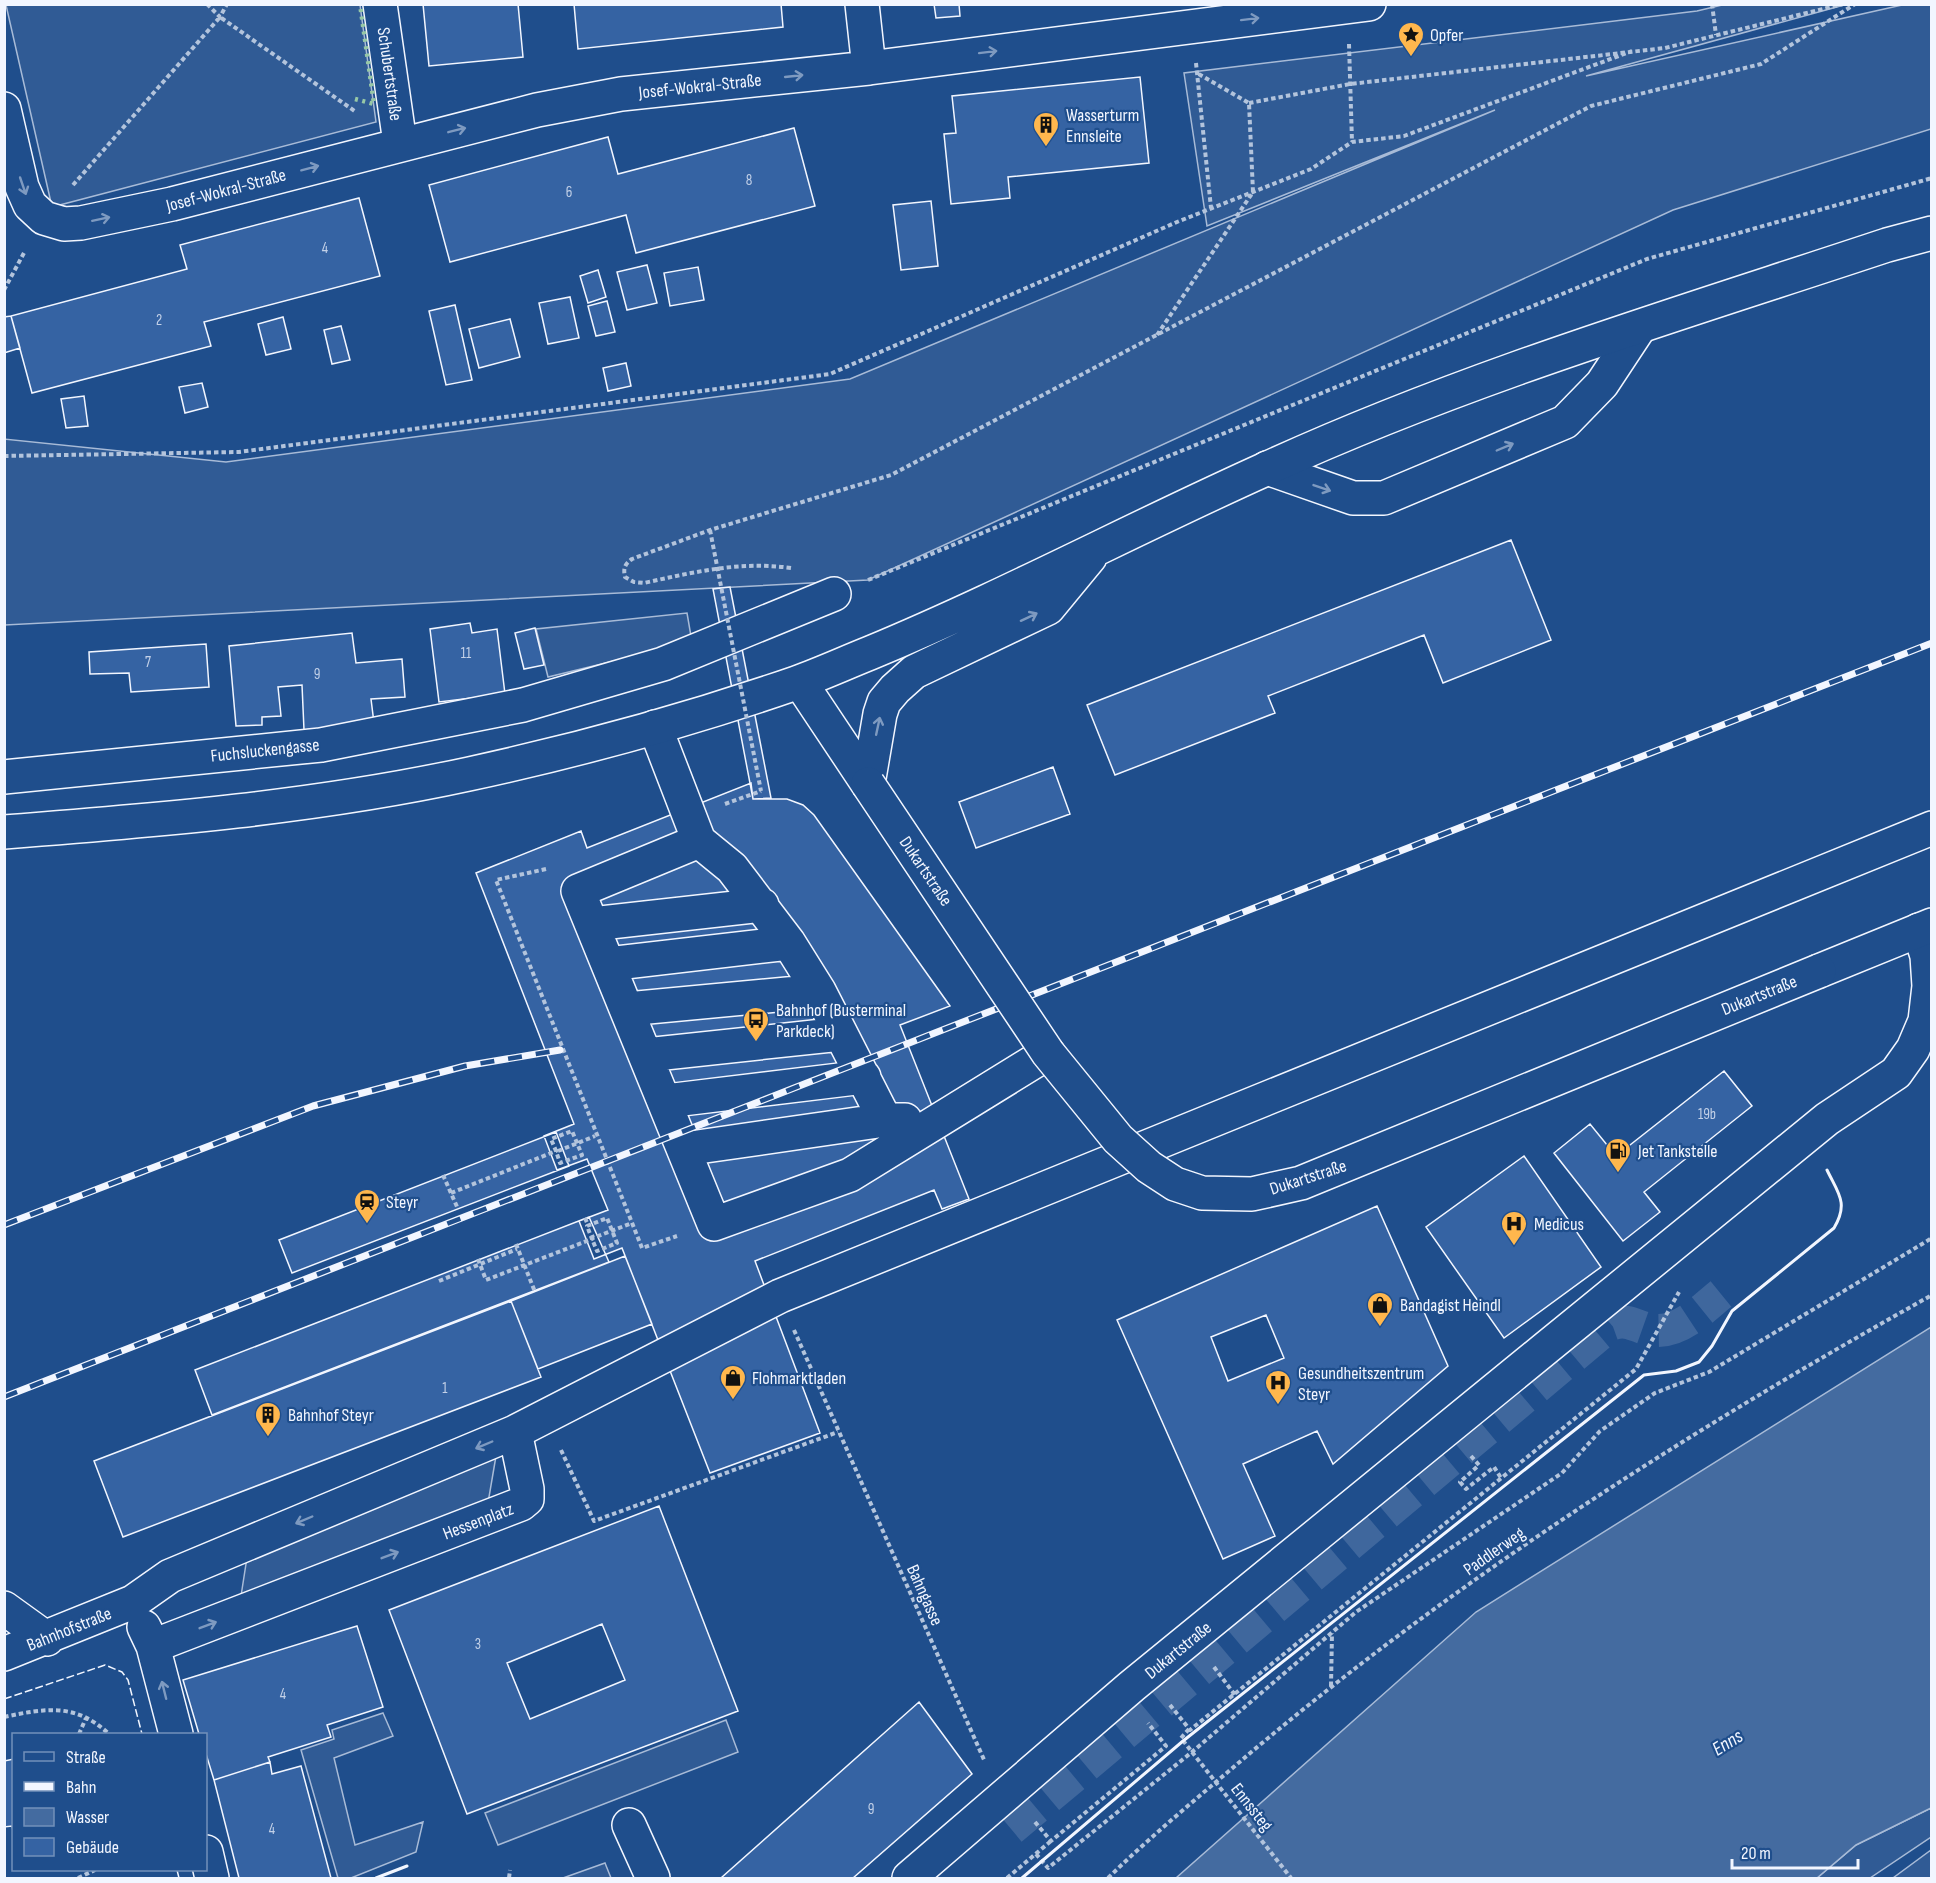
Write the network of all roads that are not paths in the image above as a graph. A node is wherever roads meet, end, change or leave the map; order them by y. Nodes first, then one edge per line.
1 (380, 4) edge
2 (862, 4) edge
3 (1355, 5) edge
4 (869, 68) junction
5 (4, 109) edge
6 (400, 143) junction
7 (1932, 233) edge
8 (1639, 328) junction
9 (1267, 468) junction
10 (1095, 551) junction
11 (834, 594) road end
12 (800, 682) junction
13 (655, 727) junction
14 (4, 777) edge
15 (868, 784) junction
16 (1932, 828) edge
17 (4, 832) edge
18 (699, 841) junction
19 (762, 905) junction
20 (592, 924) junction
21 (1925, 928) edge
22 (789, 943) junction
23 (608, 964) junction
24 (819, 991) junction
25 (627, 1010) junction
26 (841, 1034) junction
27 (1048, 1053) junction
28 (646, 1056) junction
29 (864, 1077) junction
30 (666, 1101) junction
31 (885, 1120) junction
32 (940, 1121) junction
33 (684, 1149) junction
34 (515, 1432) junction
35 (133, 1602) junction
36 (4, 1608) edge
37 (47, 1639) junction
38 (153, 1646) junction
39 (4, 1654) edge
40 (176, 1733) edge
41 (629, 1825) dead end
42 (207, 1856) edge
43 (212, 1878) edge
44 (653, 1878) edge
45 (909, 1878) edge

1 - 6 street, Schubertstraße
2 - 4 street
4 -> 3 street, Josef-Wokral-Straße
6 -> 4 street, Josef-Wokral-Straße
5 -> 6 street, Josef-Wokral-Straße
7 - 8 street
8 - 9 street
9 -> 8 street
9 - 10 street
10 - 12 street
15 -> 10 street
11 - 14 street, Fuchsluckengasse
12 - 13 street
12 - 15 street, Dukartstraße
13 - 17 street
13 - 18 street
15 - 27 street, Dukartstraße, bridge
16 - 34 street
18 - 19 street
18 - 20 street
19 - 20 street
19 - 22 street
20 - 23 street
21 - 27 street, Dukartstraße, bridge
21 - 45 street, Dukartstraße
22 - 23 street
22 - 24 street
23 - 25 street
24 - 25 street
24 - 26 street
25 - 28 street
26 - 28 street
26 - 29 street
27 - 32 street
28 - 30 street
29 - 30 street
29 - 31 street
30 - 33 street
31 - 32 street
31 - 33 street
32 - 33 street
34 -> 35 street
38 -> 34 street, Hessenplatz
35 - 37 street, Bahnhofstraße
35 - 38 street
36 - 37 street
37 - 39 street, Bahnhofstraße
40 -> 38 street
41 - 44 street
42 - 43 street

